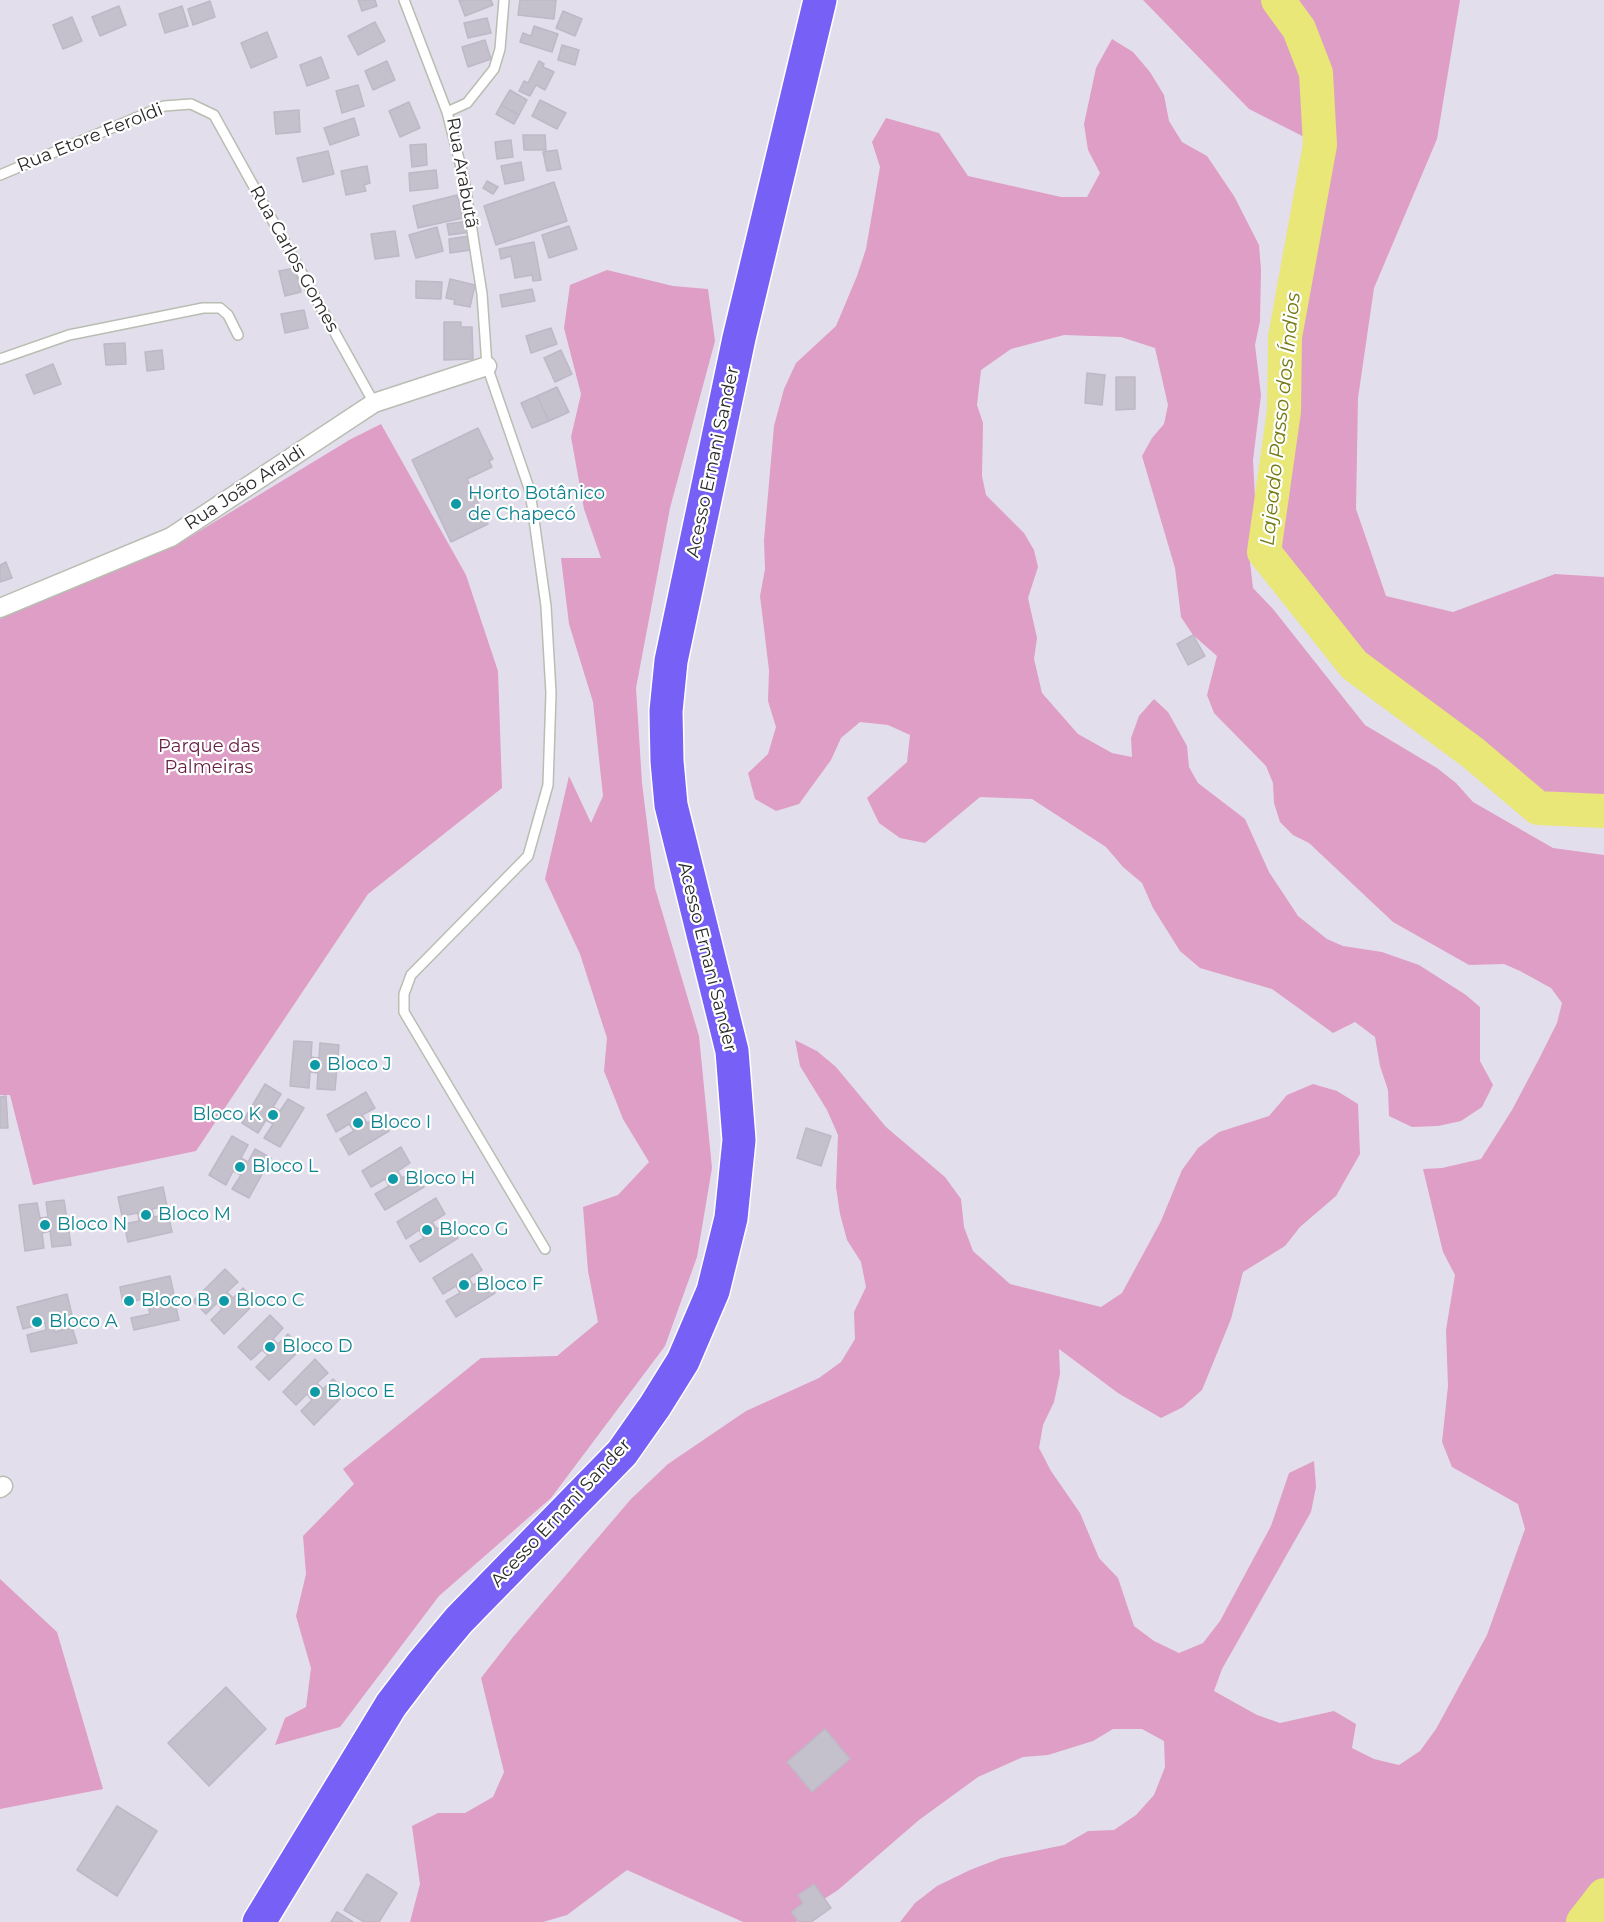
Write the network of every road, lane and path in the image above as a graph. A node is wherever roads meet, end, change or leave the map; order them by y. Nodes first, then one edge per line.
1 (404, 0) edge
2 (504, 0) edge
3 (820, 0) edge
4 (447, 112) junction
5 (213, 115) joint
6 (0, 176) edge
7 (238, 335) dead end
8 (0, 359) edge
9 (487, 366) junction
10 (374, 403) junction
11 (0, 608) edge
12 (545, 1250) dead end
13 (259, 1922) edge

1 - 4 lane
2 - 4 lane, Rua Arabutã
3 - 13 highway, Acesso Ernani Sander
4 - 9 lane, Rua Arabutã
5 - 6 lane, Rua Etore Feroldi
5 - 10 lane, Rua Carlos Gomes
7 - 8 lane
9 - 10 street, Rua João Araldi
9 - 12 lane, Rua Arabutã
10 - 11 street, Rua João Araldi

